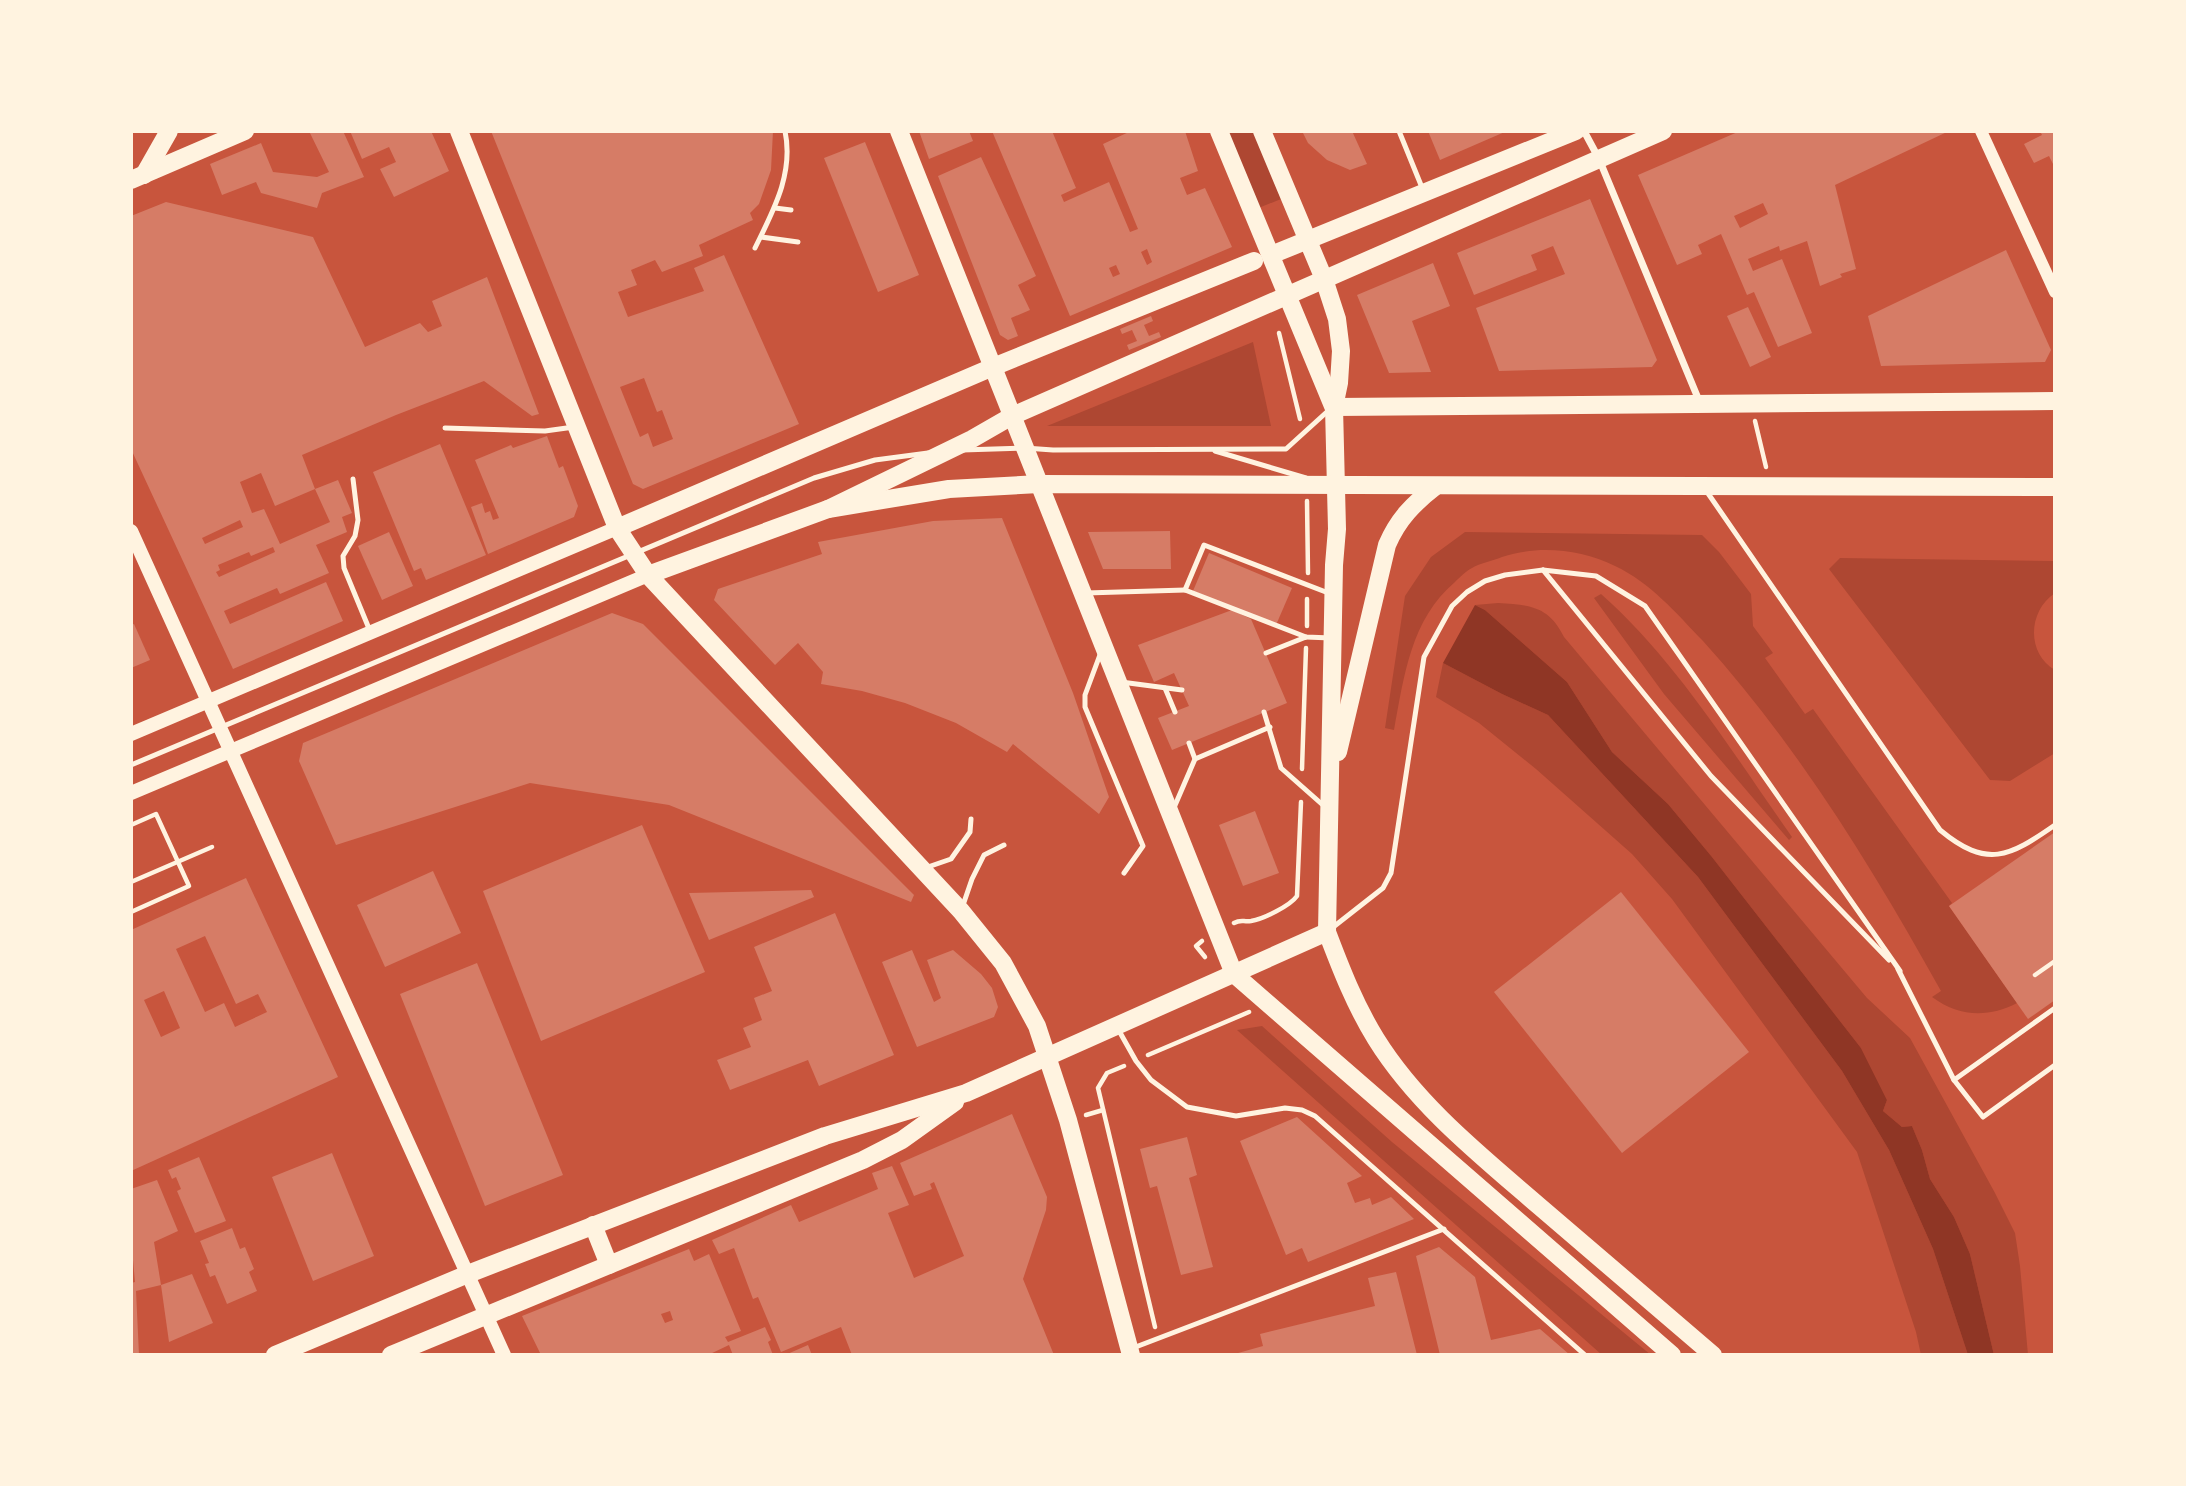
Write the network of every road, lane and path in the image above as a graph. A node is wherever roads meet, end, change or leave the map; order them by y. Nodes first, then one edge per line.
1 (169, 131) edge
2 (245, 131) edge
3 (459, 131) edge
4 (785, 131) edge
5 (899, 131) edge
6 (1219, 131) edge
7 (1262, 131) edge
8 (1399, 131) edge
9 (1576, 131) edge
10 (1584, 131) edge
11 (1663, 131) edge
12 (1981, 131) edge
13 (1599, 159) junction
14 (138, 178) edge
15 (1424, 193) junction
16 (775, 208) junction
17 (791, 211) dead end
18 (761, 237) junction
19 (1307, 240) junction
20 (798, 242) dead end
21 (755, 248) dead end
22 (1262, 258) junction
23 (1324, 279) junction
24 (2055, 292) edge
25 (1288, 295) junction
26 (1279, 332) dead end
27 (993, 367) junction
28 (2055, 401) edge
29 (1700, 403) junction
30 (1750, 403) junction
31 (1334, 407) junction
32 (1012, 416) junction
33 (577, 427) junction
34 (445, 428) dead end
35 (1303, 433) junction
36 (1025, 448) junction
37 (1209, 449) junction
38 (947, 451) junction
39 (354, 479) dead end
40 (1039, 484) junction
41 (1336, 486) junction
42 (1436, 486) junction
43 (1703, 487) junction
44 (1770, 487) junction
45 (2055, 487) edge
46 (1307, 499) dead end
47 (828, 509) junction
48 (617, 528) junction
49 (131, 531) edge
50 (634, 553) junction
51 (1543, 570) junction
52 (648, 575) junction
53 (1308, 585) junction
54 (1185, 590) junction
55 (1083, 593) junction
56 (1334, 595) junction
57 (371, 634) junction
58 (1306, 636) junction
59 (1332, 638) junction
60 (1104, 645) junction
61 (1266, 653) dead end
62 (1118, 682) junction
63 (1164, 688) junction
64 (1182, 690) dead end
65 (209, 702) junction
66 (1175, 712) dead end
67 (1264, 712) dead end
68 (1270, 727) junction
69 (220, 728) junction
70 (131, 734) edge
71 (1189, 743) dead end
72 (231, 750) junction
73 (1195, 758) junction
74 (131, 765) edge
75 (1301, 785) junction
76 (1329, 788) junction
77 (131, 793) edge
78 (1329, 810) junction
79 (1171, 814) junction
80 (971, 819) dead end
81 (131, 825) edge
82 (2055, 825) edge
83 (1004, 845) dead end
84 (212, 847) dead end
85 (177, 862) junction
86 (923, 868) junction
87 (1124, 873) dead end
88 (131, 882) edge
89 (961, 911) junction
90 (131, 912) edge
91 (1240, 919) dead end
92 (1327, 932) junction
93 (2055, 961) edge
94 (1900, 971) junction
95 (1234, 974) junction
96 (2035, 975) dead end
97 (2055, 1008) edge
98 (1250, 1012) dead end
99 (1117, 1026) junction
100 (1048, 1057) junction
101 (1136, 1061) junction
102 (2055, 1065) edge
103 (1954, 1080) junction
104 (966, 1093) junction
105 (593, 1225) junction
106 (1444, 1229) junction
107 (609, 1265) junction
108 (468, 1274) junction
109 (486, 1315) junction
110 (1158, 1338) junction
111 (309, 1347) edge
112 (1130, 1352) edge
113 (275, 1355) edge
114 (391, 1355) edge
115 (504, 1355) edge
116 (1585, 1355) edge
117 (1672, 1355) edge
118 (1713, 1355) edge

1 - 14 main road
2 - 14 main road
3 - 33 main road
4 - 16 lane
5 - 27 main road
6 - 22 main road
7 - 19 main road
8 - 15 lane
9 - 15 main road
10 - 13 street
11 - 13 main road
12 - 24 street
13 - 23 main road
13 - 29 street
15 - 19 main road
16 - 17 lane
16 - 18 lane
18 - 20 lane
18 - 21 lane
19 - 22 main road
19 - 23 main road
22 - 25 main road
22 - 27 main road
23 - 25 main road
23 - 31 main road
25 - 31 main road
25 - 32 main road
26 - 35 path
27 - 32 main road
27 - 48 main road
28 - 30 main road
29 - 30 main road
29 - 31 main road
30 - 44 path
31 - 35 lane
31 - 41 main road
32 - 36 main road
32 - 38 main road
33 - 34 lane
33 - 48 main road
35 - 37 lane
36 - 37 lane
36 - 38 lane
36 - 40 main road
37 - 41 lane
38 - 47 main road
38 - 50 lane
39 - 57 lane
40 - 41 main road
40 - 47 main road
40 - 55 main road
41 - 42 main road
41 - 56 main road
42 - 43 main road
42 - 76 main road
43 - 44 main road
43 - 82 lane
44 - 45 main road
46 - 53 path
47 - 52 main road
48 - 50 main road
48 - 57 main road
49 - 65 main road
50 - 52 main road
50 - 69 lane
51 - 92 lane
51 - 94 lane
51 - 94 lane
52 - 72 main road
52 - 86 main road
53 - 54 lane
53 - 56 lane
53 - 58 path
54 - 55 lane
54 - 58 lane
55 - 60 main road
56 - 59 main road
57 - 65 main road
58 - 59 lane
58 - 61 lane
58 - 75 path
59 - 76 main road
60 - 62 main road
60 - 87 lane
62 - 63 lane
62 - 79 main road
63 - 64 lane
63 - 66 lane
65 - 69 main road
65 - 70 main road
67 - 68 lane
68 - 73 lane
68 - 75 lane
69 - 72 main road
69 - 74 lane
71 - 73 lane
72 - 77 main road
72 - 108 main road
73 - 79 lane
75 - 78 lane
75 - 91 path
76 - 78 main road
78 - 92 main road
79 - 95 main road
80 - 86 lane
81 - 85 path
83 - 89 lane
84 - 85 path
85 - 88 path
85 - 90 path
86 - 89 main road
89 - 100 main road
92 - 95 main road
92 - 118 main road
93 - 96 path
94 - 103 lane
95 - 99 main road
95 - 117 main road
97 - 103 lane
98 - 101 path
99 - 100 main road
99 - 101 lane
100 - 104 main road
100 - 112 main road
101 - 106 lane
101 - 110 path
102 - 103 lane
104 - 105 main road
104 - 107 main road
105 - 107 main road
105 - 108 main road
106 - 110 lane
106 - 116 lane
107 - 109 main road
108 - 109 main road
108 - 111 main road
109 - 114 main road
109 - 115 main road
110 - 112 lane
111 - 113 main road

